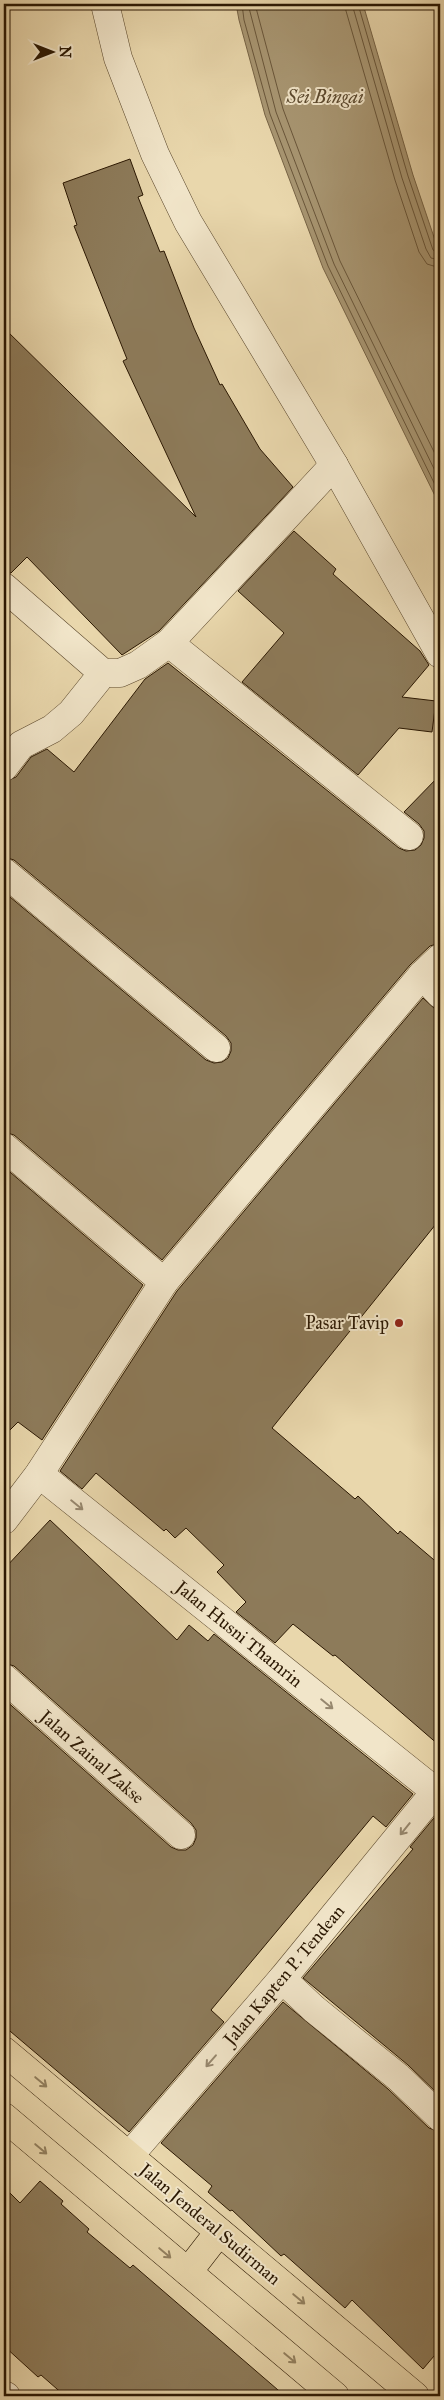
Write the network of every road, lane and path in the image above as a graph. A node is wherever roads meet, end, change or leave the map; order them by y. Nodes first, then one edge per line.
1 (105, 4) edge
2 (334, 465) junction
3 (4, 587) edge
4 (169, 643) junction
5 (440, 654) edge
6 (103, 674) junction
7 (4, 767) edge
8 (409, 836) dead end
9 (4, 872) edge
10 (434, 975) edge
11 (216, 1048) dead end
12 (4, 1147) edge
13 (164, 1282) junction
14 (38, 1474) junction
15 (4, 1520) edge
16 (4, 1678) edge
17 (439, 1791) edge
18 (181, 1835) dead end
19 (282, 1979) junction
20 (4, 2051) edge
21 (440, 2117) edge
22 (4, 2118) edge
23 (129, 2156) junction
24 (219, 2232) junction
25 (188, 2272) junction
26 (335, 2396) edge
27 (416, 2396) edge

1 - 2 street
2 - 4 street
2 - 5 street
3 - 6 street
4 - 6 street
4 - 8 street
6 - 7 street
9 - 11 street
10 - 13 street
12 - 13 street
13 - 14 street
14 - 15 street
14 -> 17 street, Jalan Husni Thamrin
16 - 18 street, Jalan Zainal Zakse
17 -> 19 street, Jalan Kapten P. Tendean
19 - 21 street
19 -> 23 street, Jalan Kapten P. Tendean
20 -> 23 main road, Jalan Jenderal Sudirman
22 -> 25 main road
23 - 24 main road, Jalan Jenderal Sudirman
24 - 25 main road
24 -> 27 main road, Jalan Jenderal Sudirman
25 -> 26 main road

